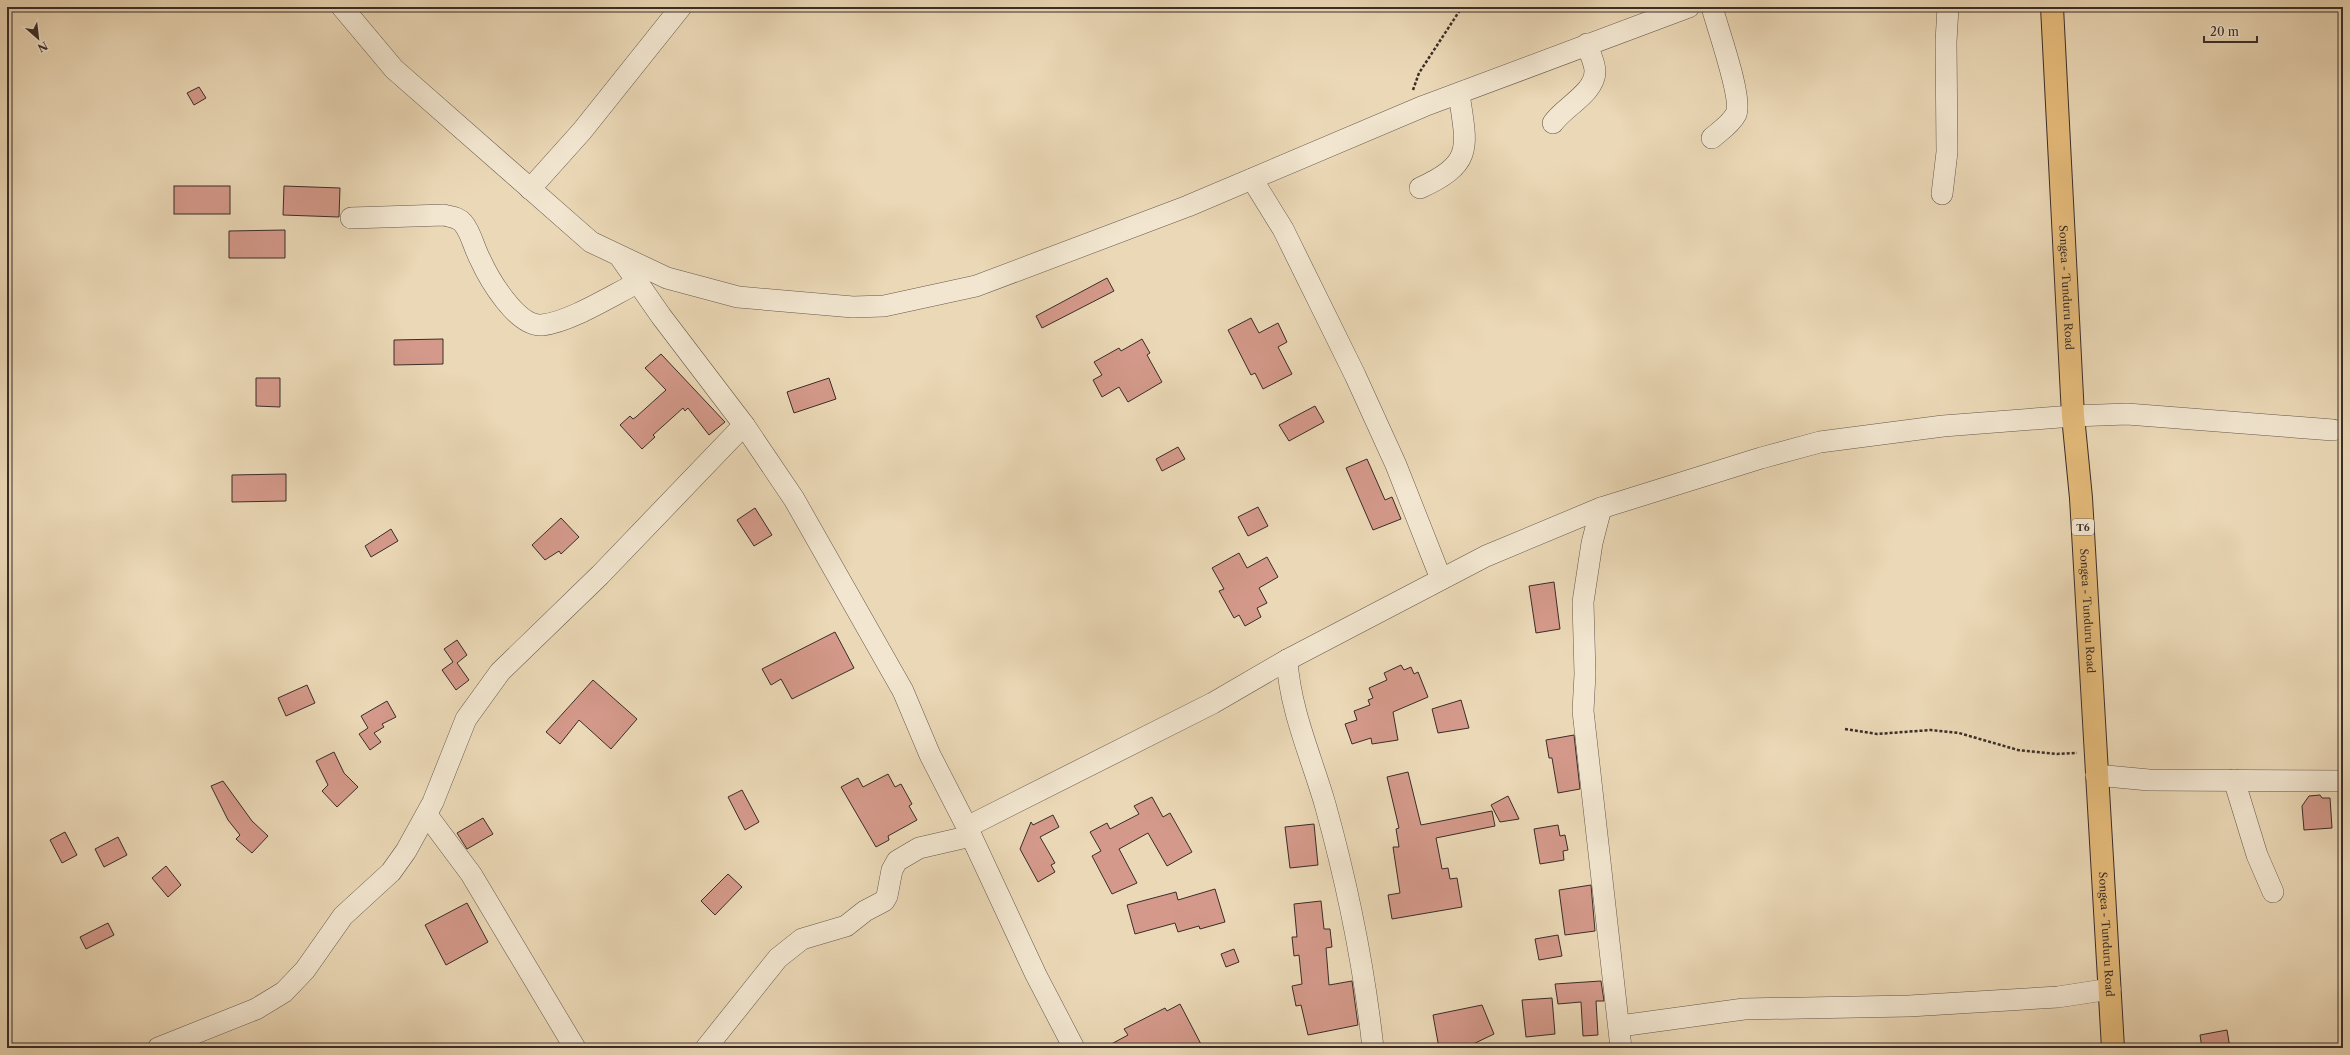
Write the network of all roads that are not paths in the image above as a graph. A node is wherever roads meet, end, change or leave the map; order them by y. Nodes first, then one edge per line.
1 (342, 7) edge
2 (681, 7) edge
3 (1689, 7) edge
4 (1712, 7) edge
5 (1948, 7) edge
6 (2052, 7) edge
7 (1587, 44) junction
8 (1459, 94) junction
9 (1553, 123) dead end
10 (1712, 138) dead end
11 (1252, 179) junction
12 (1420, 188) dead end
13 (530, 189) junction
14 (1942, 194) dead end
15 (351, 218) dead end
16 (620, 257) junction
17 (637, 283) junction
18 (2073, 416) junction
19 (744, 426) junction
20 (2333, 430) dead end
21 (1601, 508) junction
22 (1441, 579) junction
23 (1287, 660) junction
24 (2096, 775) junction
25 (2234, 780) junction
26 (2343, 781) edge
27 (427, 815) junction
28 (969, 831) junction
29 (2273, 892) dead end
30 (2110, 989) junction
31 (1620, 1026) junction
32 (163, 1047) edge
33 (575, 1048) edge
34 (706, 1048) edge
35 (1074, 1048) edge
36 (1373, 1048) edge
37 (1621, 1048) edge
38 (2113, 1048) edge

1 - 13 street
2 - 13 street
3 - 7 street
4 - 10 street
5 - 14 street
6 - 18 highway, Songea - Tunduru Road / T6
7 - 8 street
7 - 9 street
8 - 11 street
8 - 12 street
11 - 16 street
11 - 22 street
13 - 16 street
15 - 17 street
16 - 17 street
17 - 19 street
18 - 20 street
18 - 21 street
18 - 24 highway, Songea - Tunduru Road / T6
19 - 27 street
19 - 28 street
21 - 22 street
21 - 31 street
22 - 23 street
23 - 28 street
23 - 36 street
24 - 25 street
24 - 30 highway, Songea - Tunduru Road / T6
25 - 26 street
25 - 29 street
27 - 32 street
27 - 33 street
28 - 34 street
28 - 35 street
30 - 31 street
30 - 38 highway, Songea - Tunduru Road / T6
31 - 37 street

